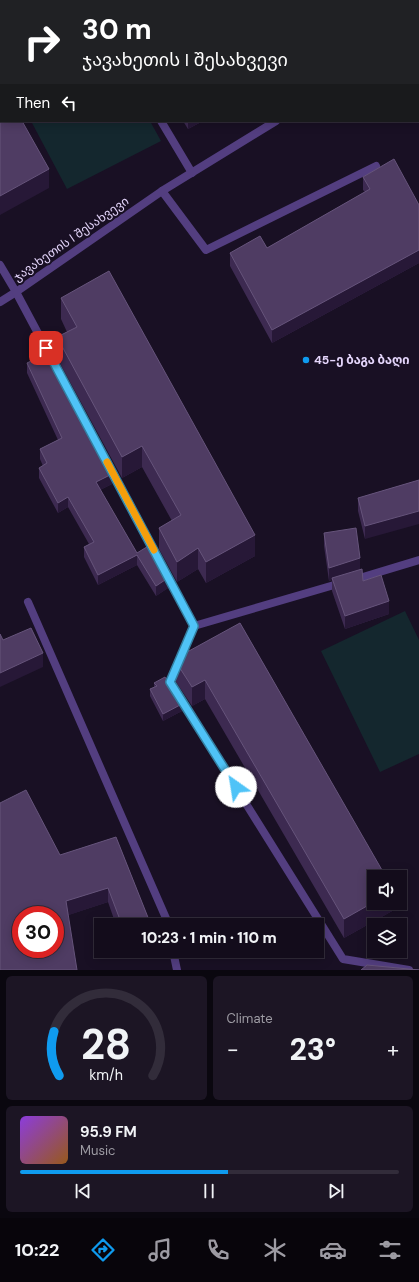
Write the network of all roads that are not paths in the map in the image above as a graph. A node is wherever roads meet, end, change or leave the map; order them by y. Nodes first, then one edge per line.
1 (162, 122) edge
2 (274, 122) edge
3 (376, 166) dead end
4 (192, 173) junction
5 (162, 191) junction
6 (0, 265) edge
7 (16, 292) junction
8 (0, 302) edge
9 (419, 560) edge
10 (28, 602) dead end
11 (194, 626) junction
12 (166, 918) edge
13 (174, 958) edge
14 (176, 970) edge
15 (409, 970) edge

1 - 4 street
2 - 4 street, ჯავახეთის I შესახვევი
3 - 5 street
4 - 5 street, ჯავახეთის I შესახვევი
5 - 7 street, ჯავახეთის I შესახვევი
6 - 7 street
7 - 8 street
7 - 11 street, ჯავახეთის I შესახვევი
9 - 11 street
10 - 12 street
11 - 15 street
13 - 14 street

